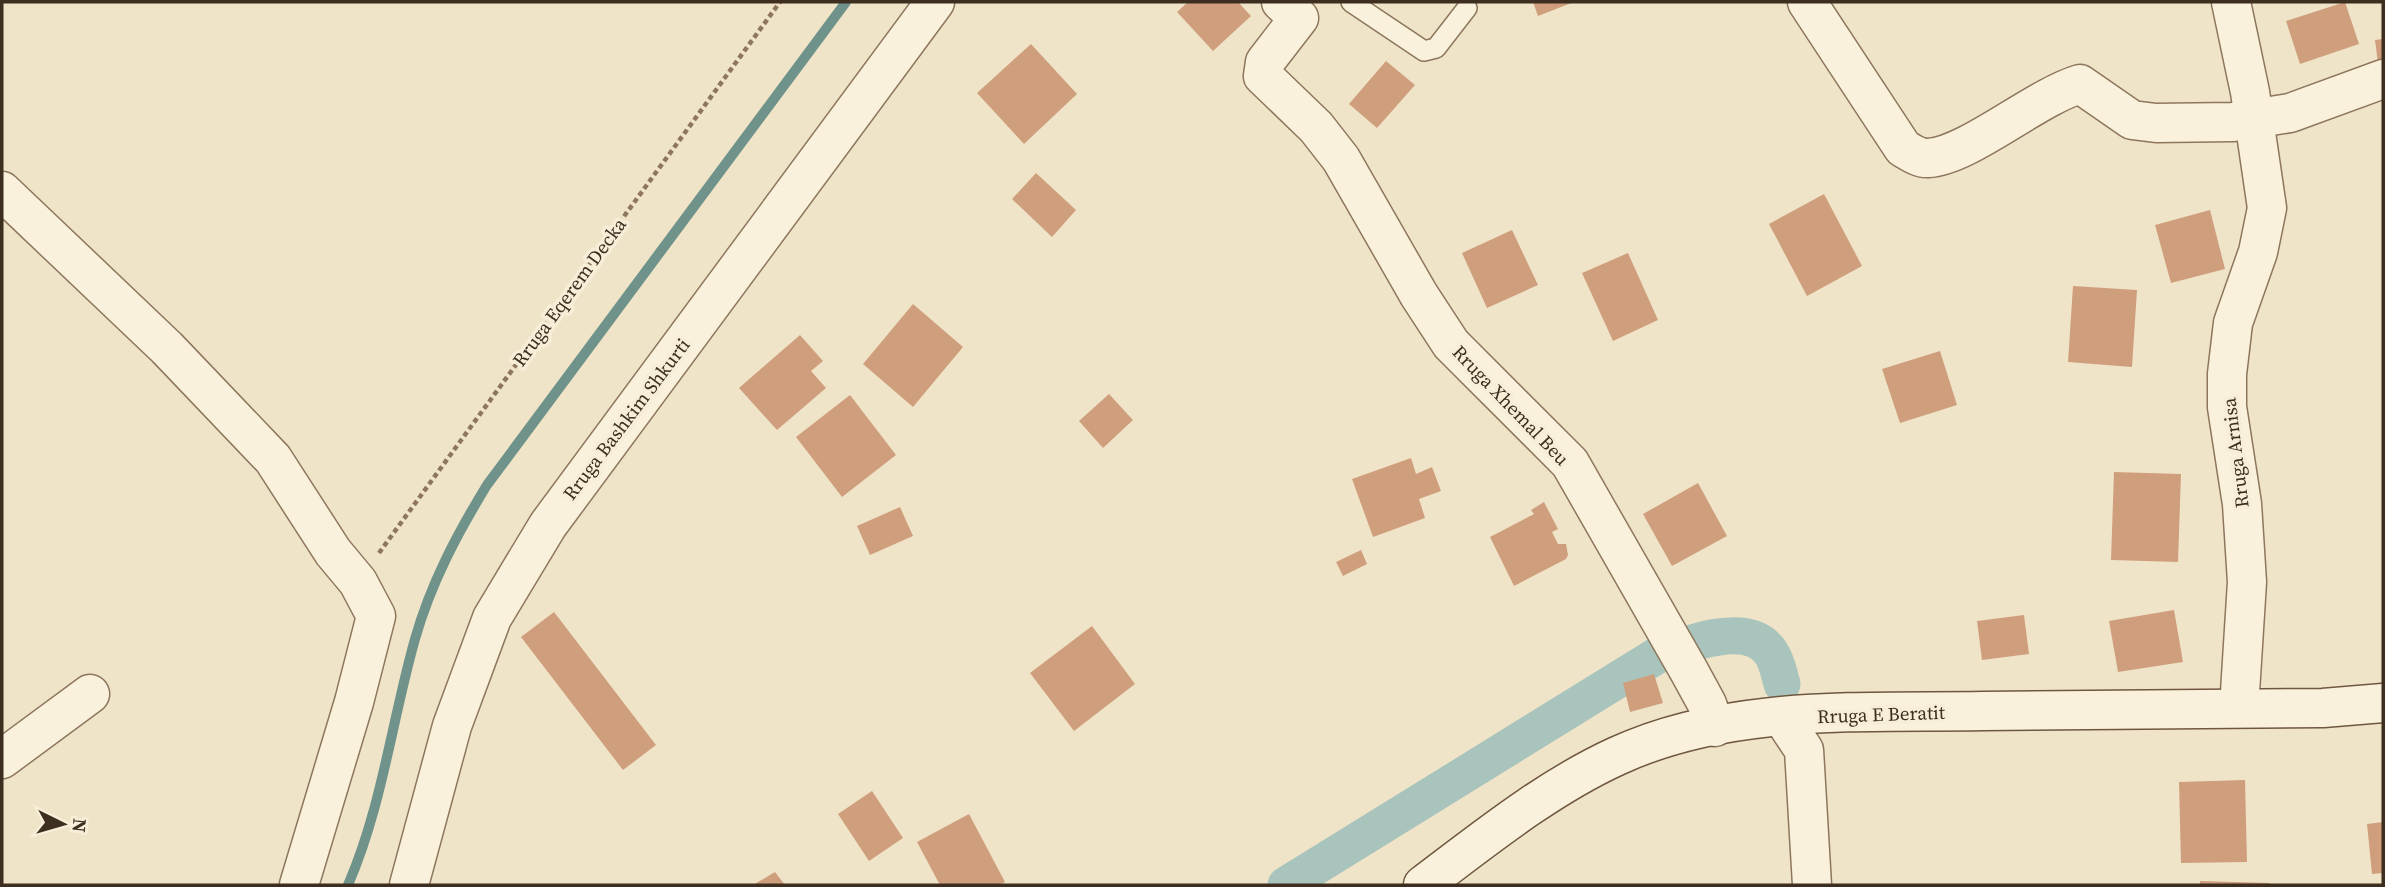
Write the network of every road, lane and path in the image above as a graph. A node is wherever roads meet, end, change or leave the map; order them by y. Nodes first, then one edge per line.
1 (780, 2) edge
2 (935, 2) edge
3 (1352, 2) edge
4 (1807, 2) edge
5 (2231, 2) edge
6 (1297, 7) edge
7 (1467, 8) dead end
8 (2383, 79) edge
9 (2255, 120) junction
10 (2, 191) edge
11 (358, 582) junction
12 (90, 694) dead end
13 (2383, 703) edge
14 (2239, 708) junction
15 (1782, 718) junction
16 (1714, 727) junction
17 (2, 759) edge
18 (299, 885) edge
19 (409, 885) edge
20 (1423, 885) edge
21 (1812, 885) edge

1 - 11 path, Rruga Eqerem Decka
2 - 19 street, Rruga Bashkim Shkurti
3 - 7 lane
4 - 9 street
5 - 9 street, Rruga Arnisa
6 - 16 street, Rruga Xhemal Beu
8 - 9 street
9 - 14 street, Rruga Arnisa
10 - 11 street
11 - 18 street
12 - 17 street
13 - 14 street, Rruga E Beratit
14 - 15 street, Rruga E Beratit
15 - 16 street, Rruga E Beratit
15 - 21 street
16 - 20 street, Rruga E Beratit

